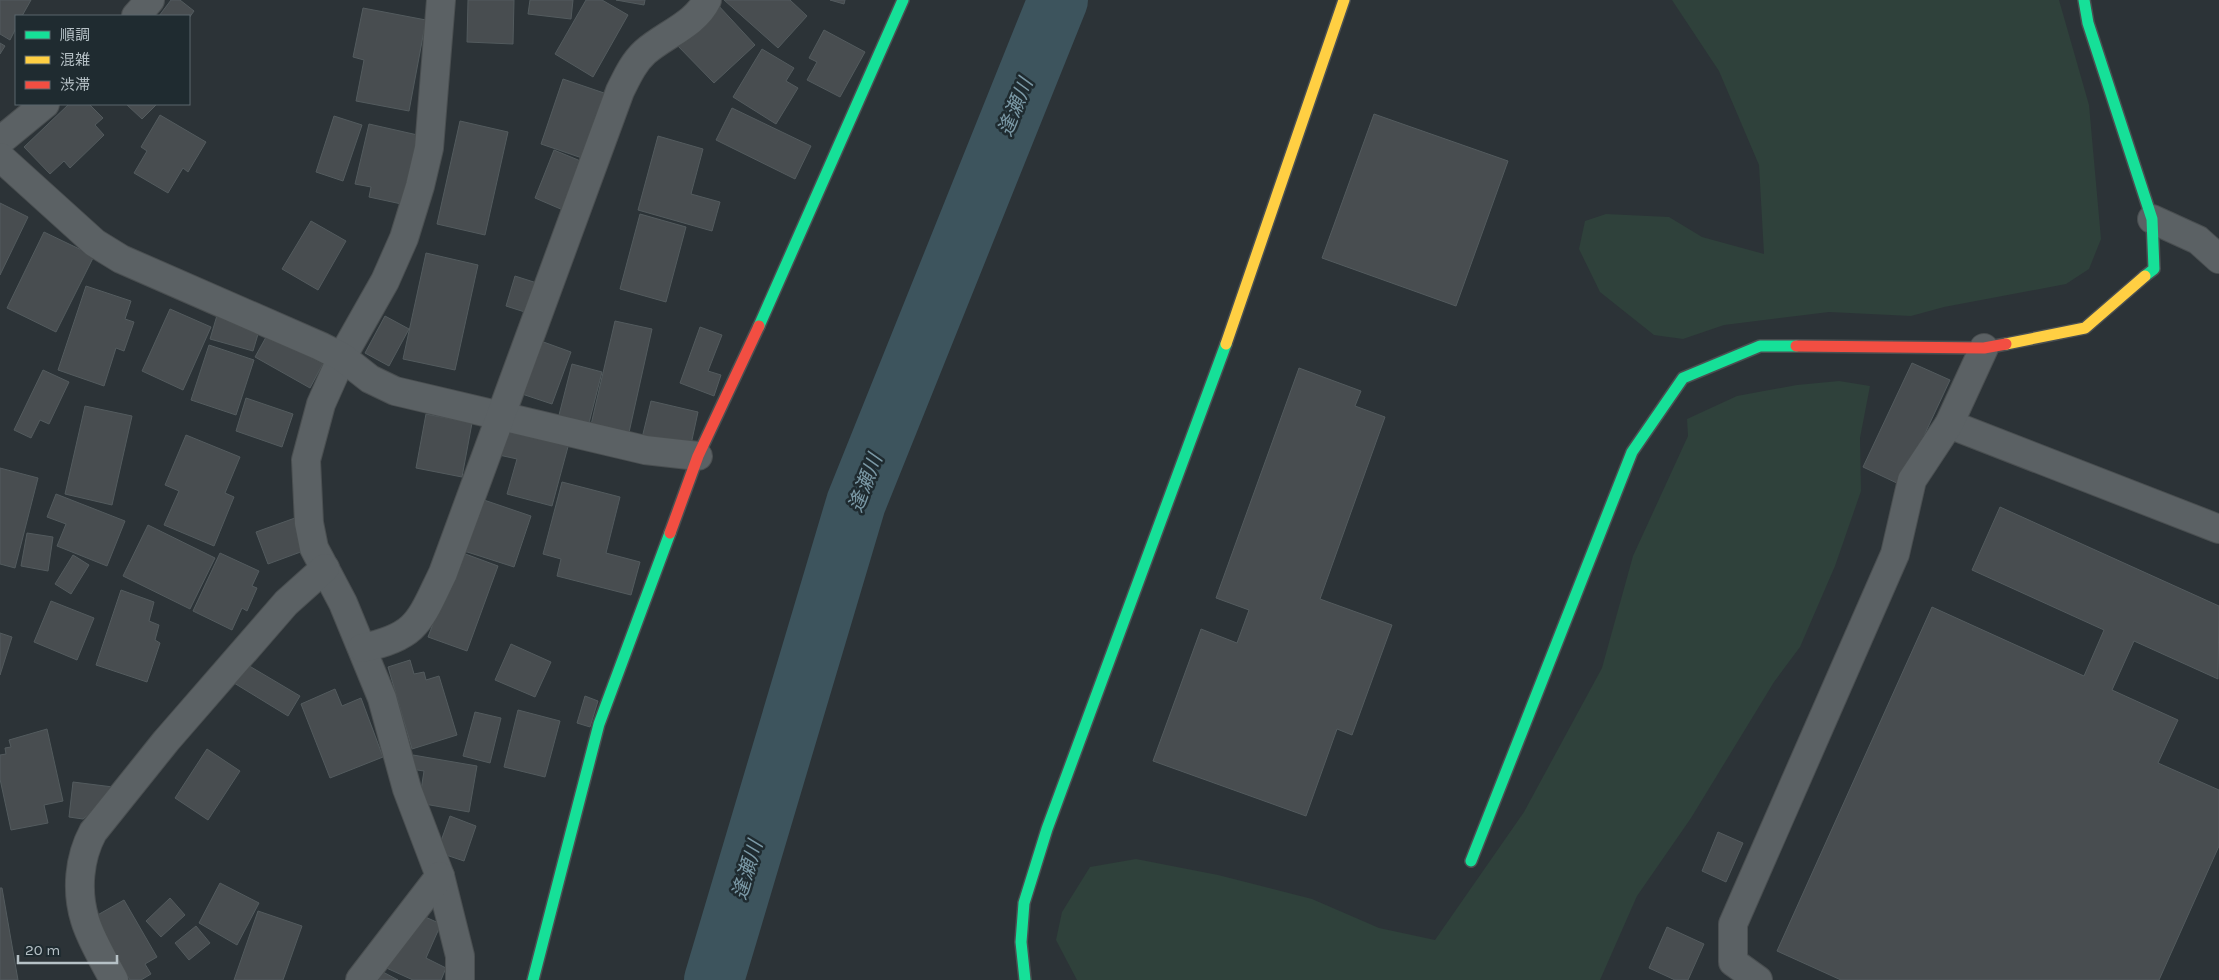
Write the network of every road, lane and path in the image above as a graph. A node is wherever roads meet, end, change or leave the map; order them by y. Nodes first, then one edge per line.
1 (150, 0) edge
2 (441, 0) edge
3 (707, 0) edge
4 (903, 0) edge
5 (1344, 0) edge
6 (2084, 0) edge
7 (137, 15) edge
8 (44, 105) edge
9 (0, 140) edge
10 (0, 157) edge
11 (2152, 219) junction
12 (2219, 259) edge
13 (1984, 348) junction
14 (342, 356) junction
15 (499, 415) junction
16 (1949, 424) junction
17 (698, 456) junction
18 (2219, 529) edge
19 (326, 568) junction
20 (362, 648) junction
21 (1471, 861) dead end
22 (440, 876) junction
23 (114, 980) edge
24 (360, 980) edge
25 (460, 980) edge
26 (532, 980) edge
27 (1025, 980) edge
28 (1758, 980) edge

1 - 7 street
2 - 14 street
3 - 15 street
4 - 17 street
5 - 27 street
6 - 11 street
8 - 9 street
10 - 14 street
11 - 12 street
11 - 13 street
13 - 16 street
13 - 21 street
14 - 15 street
14 - 19 street
15 - 17 street
15 - 20 street
16 - 18 street
16 - 28 street
17 - 26 street
19 - 20 street
19 - 23 street
20 - 22 street
22 - 24 street
22 - 25 street

